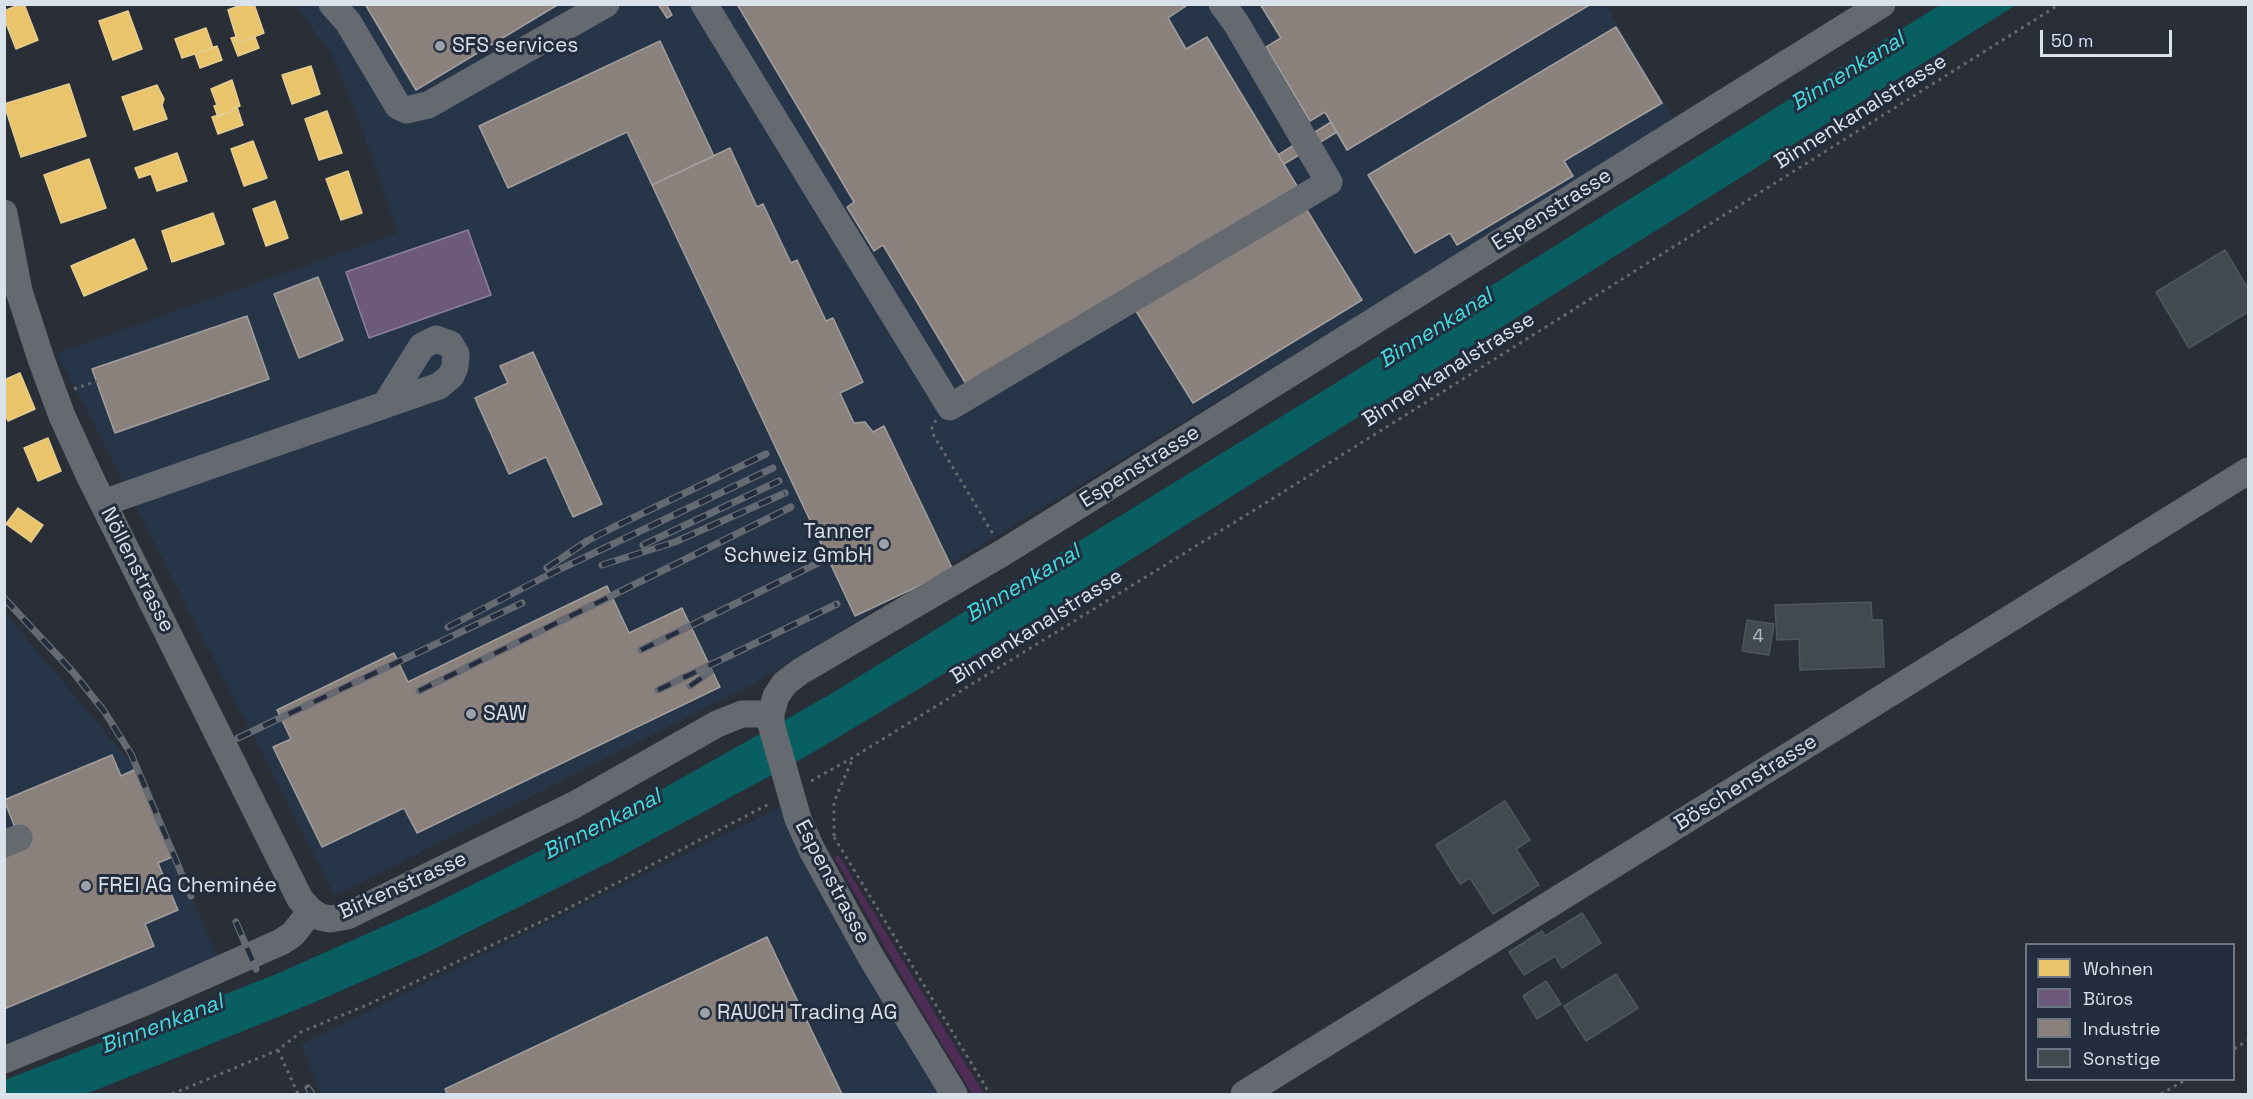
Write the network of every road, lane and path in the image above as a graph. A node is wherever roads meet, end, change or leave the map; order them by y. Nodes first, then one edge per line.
1 (332, 4) edge
2 (606, 4) edge
3 (704, 4) edge
4 (1222, 4) edge
5 (1882, 4) edge
6 (2060, 4) edge
7 (4, 213) edge
8 (12, 294) edge
9 (97, 381) dead end
10 (63, 393) dead end
11 (387, 402) dead end
12 (950, 407) junction
13 (2248, 471) edge
14 (104, 502) junction
15 (1004, 552) junction
16 (773, 705) junction
17 (852, 758) junction
18 (790, 796) junction
19 (823, 843) junction
20 (311, 911) junction
21 (349, 1006) dead end
22 (351, 1011) junction
23 (2248, 1040) edge
24 (2235, 1048) edge
25 (278, 1050) junction
26 (6, 1056) edge
27 (2183, 1081) edge
28 (172, 1095) edge
29 (298, 1095) edge
30 (954, 1095) edge
31 (990, 1095) edge
32 (1244, 1095) edge
33 (2161, 1095) edge

1 - 2 street
3 - 12 street
4 - 12 street
5 - 15 street, Espenstrasse
6 - 17 path, Binnenkanalstrasse
7 - 8 street, Nöllenstrasse
8 - 14 street, Nöllenstrasse
9 - 10 path
11 - 14 street
12 - 15 path
13 - 32 street, Böschenstrasse
14 - 20 street, Nöllenstrasse
15 - 16 street, Espenstrasse
16 - 18 street, Espenstrasse
16 - 20 street, Birkenstrasse
17 - 18 path, Binnenkanalstrasse
17 - 19 path
18 - 19 street, Espenstrasse
18 - 22 path, Binnenkanalstrasse
19 - 30 street, Espenstrasse
19 - 31 path
20 - 26 street, Birkenstrasse
21 - 22 path
22 - 25 path, Binnenkanalstrasse
23 - 24 path
25 - 28 path, Binnenkanalstrasse
25 - 29 path
27 - 33 path

